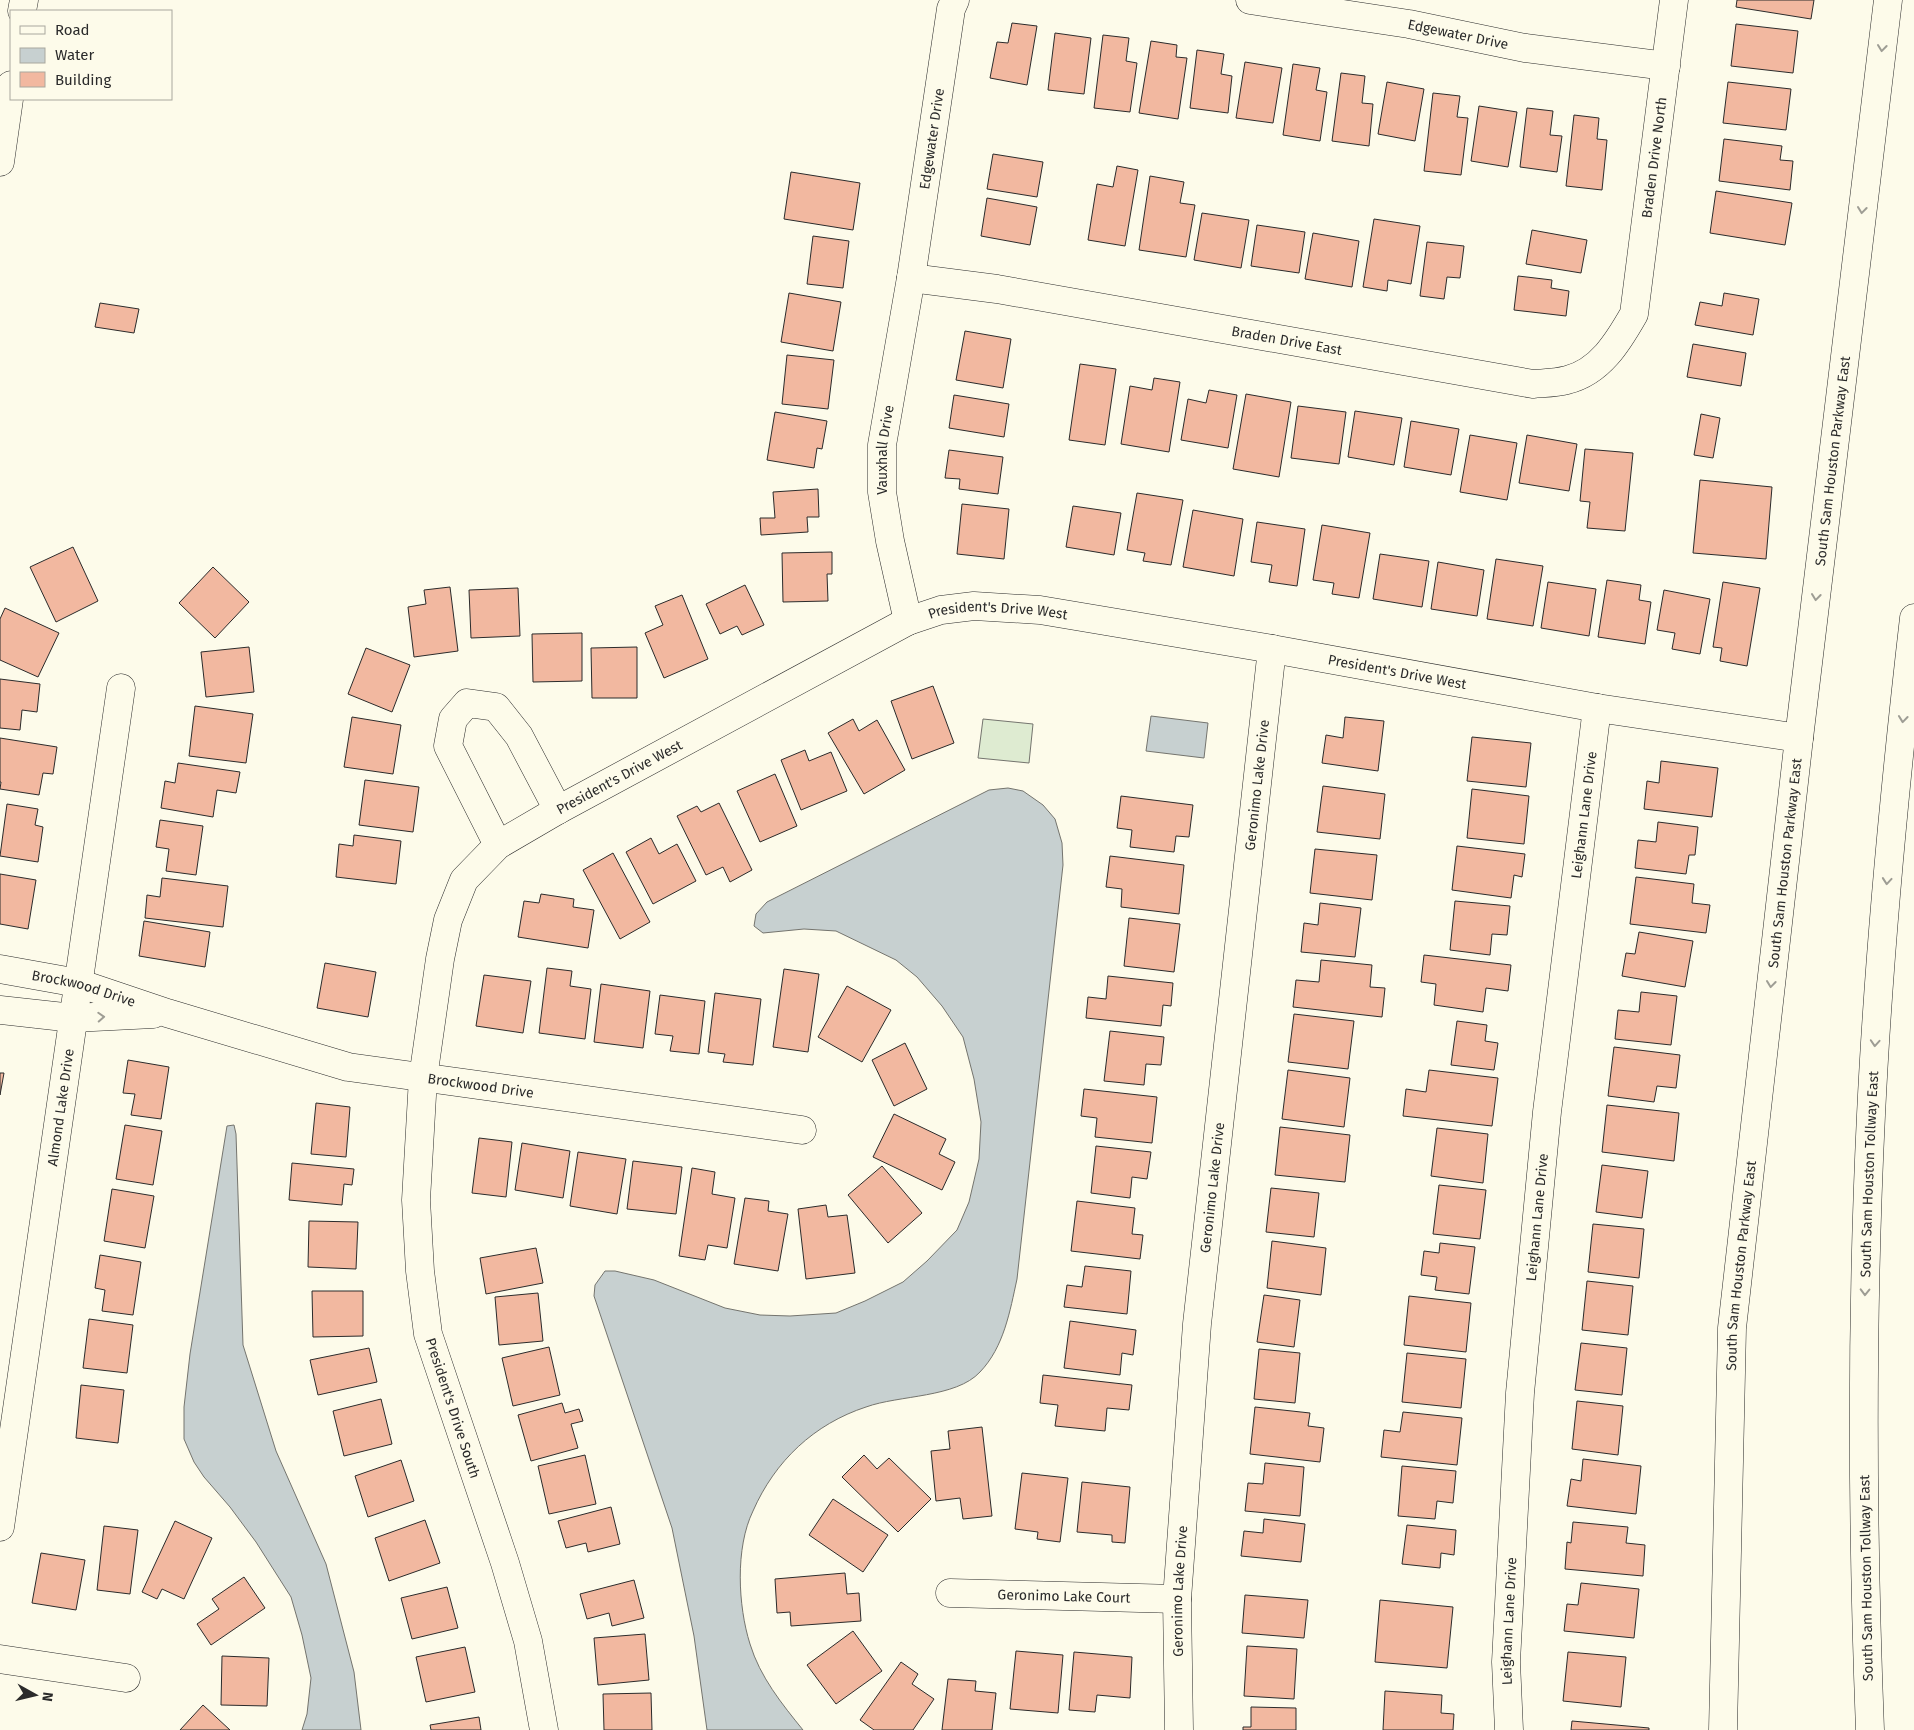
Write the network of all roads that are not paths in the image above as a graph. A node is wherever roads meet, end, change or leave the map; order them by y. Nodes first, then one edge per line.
1 (955, 0) edge
2 (1250, 0) edge
3 (1674, 0) edge
4 (1888, 0) edge
5 (1666, 66) junction
6 (10, 92) edge
7 (0, 162) edge
8 (910, 278) junction
9 (1634, 314) joint
10 (1914, 618) edge
11 (908, 621) junction
12 (1272, 648) junction
13 (121, 688) dead end
14 (1597, 708) junction
15 (1799, 738) junction
16 (558, 810) junction
17 (498, 845) junction
18 (0, 969) edge
19 (78, 983) junction
20 (0, 1010) edge
21 (167, 1013) junction
22 (74, 1018) junction
23 (423, 1078) junction
24 (802, 1130) dead end
25 (0, 1527) edge
26 (950, 1593) dead end
27 (1177, 1599) junction
28 (0, 1658) edge
29 (126, 1678) dead end
30 (544, 1730) edge
31 (1179, 1730) edge
32 (1509, 1730) edge
33 (1723, 1730) edge
34 (1870, 1730) edge

1 - 8 main road, Edgewater Drive
2 - 5 main road, Edgewater Drive
3 - 5 main road, Braden Drive North
4 -> 15 main road, South Sam Houston Parkway East
5 - 9 main road, Braden Drive North
6 - 7 main road
8 - 9 main road, Braden Drive East
8 - 11 main road, Vauxhall Drive
10 -> 34 main road, South Sam Houston Tollway East
11 - 12 main road, President's Drive West
11 - 16 main road, President's Drive West
12 - 14 main road, President's Drive West
12 - 27 main road, Geronimo Lake Drive
13 - 19 main road, Almond Lake Drive
14 - 15 main road, President's Drive West
14 - 32 main road, Leighann Lane Drive
15 -> 33 main road, South Sam Houston Parkway East
16 - 17 main road, President's Drive West
16 - 17 main road
17 - 23 main road, President's Drive West
18 - 19 main road, Brockwood Drive
19 - 21 main road, Brockwood Drive
19 - 22 main road, Almond Lake Drive
20 - 22 main road, Brockwood Drive
22 -> 21 main road, Brockwood Drive
21 - 23 main road, Brockwood Drive
22 - 25 main road, Almond Lake Drive
23 - 24 main road, Brockwood Drive
23 - 30 main road, President's Drive South
26 - 27 main road, Geronimo Lake Court
27 - 31 main road, Geronimo Lake Drive
28 - 29 main road

